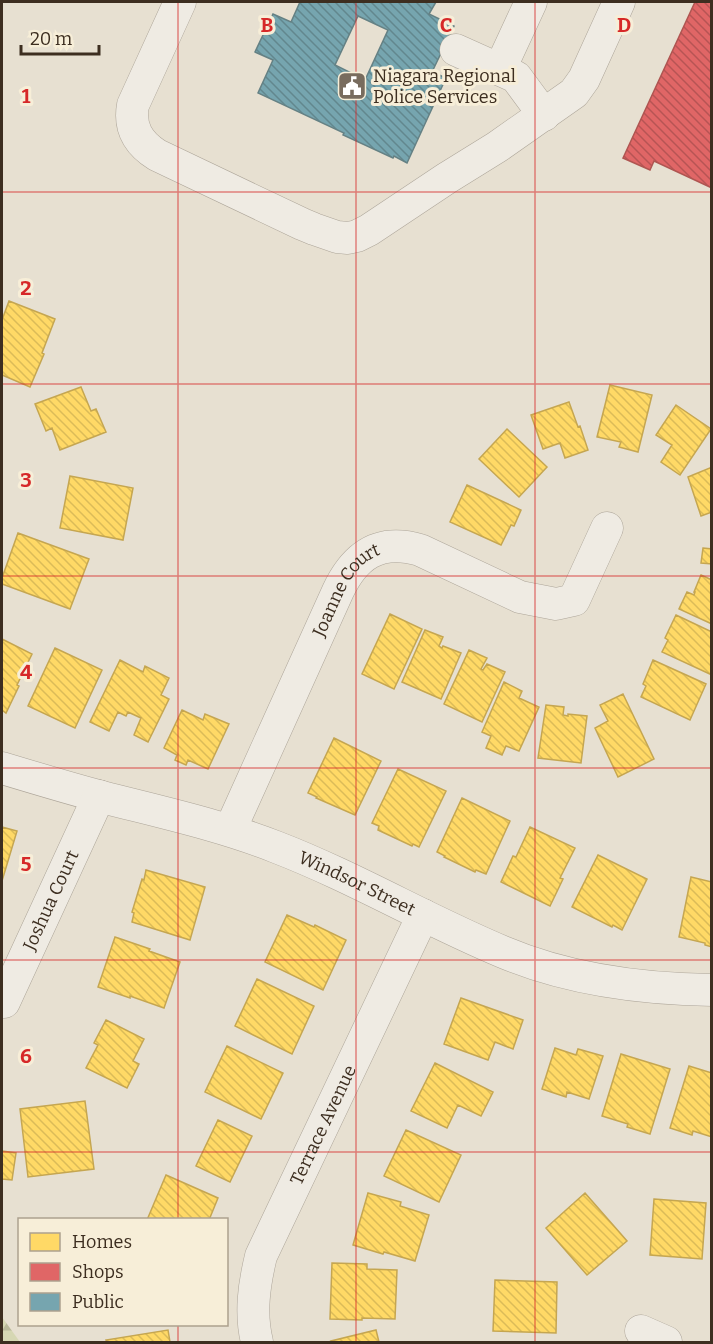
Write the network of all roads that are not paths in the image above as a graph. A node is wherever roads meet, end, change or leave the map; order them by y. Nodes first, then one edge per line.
1 (180, 2) edge
2 (531, 2) edge
3 (619, 2) edge
4 (456, 50) dead end
5 (500, 69) junction
6 (544, 115) junction
7 (607, 528) dead end
8 (2, 768) edge
9 (99, 796) junction
10 (230, 830) junction
11 (423, 915) junction
12 (711, 990) edge
13 (4, 1002) dead end
14 (257, 1342) edge

1 - 6 street
2 - 5 street
3 - 6 street
4 - 5 street
5 - 6 street
7 - 10 street, Joanne Court
8 - 9 street, Windsor Street
9 - 10 street, Windsor Street
9 - 13 street, Joshua Court
10 - 11 street, Windsor Street
11 - 12 street, Windsor Street
11 - 14 street, Terrace Avenue

